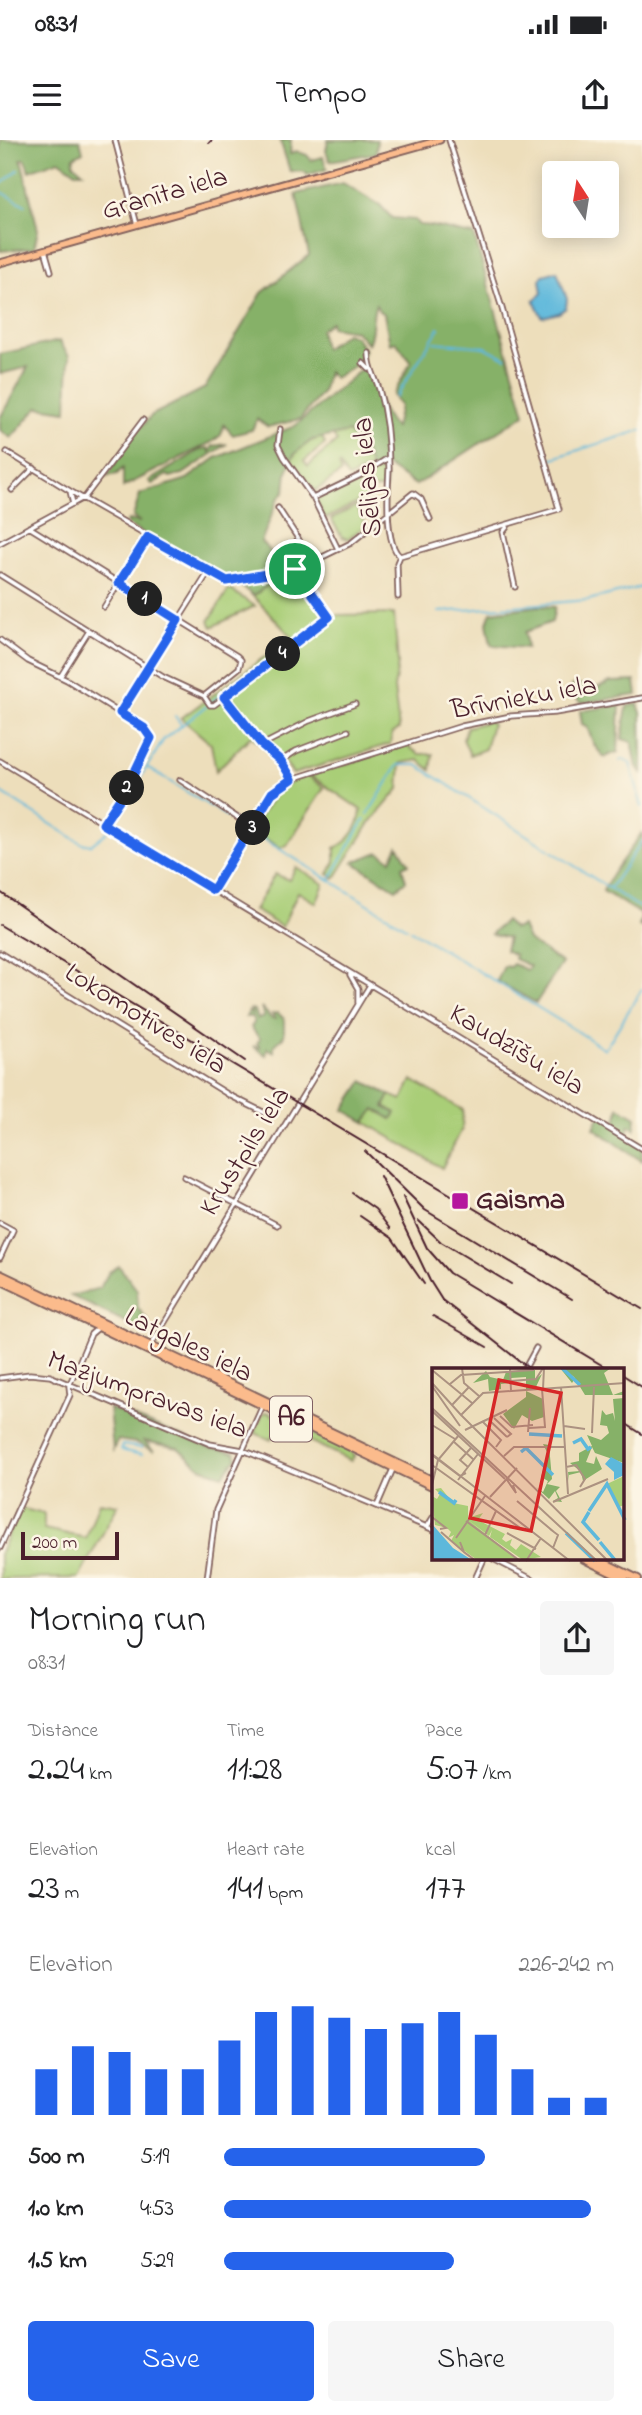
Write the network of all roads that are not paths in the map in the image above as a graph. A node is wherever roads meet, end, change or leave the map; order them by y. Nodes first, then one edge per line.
1 (115, 140) edge
2 (440, 140) edge
3 (449, 140) edge
4 (137, 225) junction
5 (45, 250) junction
6 (0, 263) edge
7 (51, 271) dead end
8 (369, 353) dead end
9 (363, 363) dead end
10 (370, 370) junction
11 (144, 420) dead end
12 (280, 429) dead end
13 (7, 453) dead end
14 (388, 458) junction
15 (34, 468) junction
16 (12, 490) dead end
17 (70, 491) junction
18 (85, 497) junction
19 (313, 498) junction
20 (73, 504) junction
21 (278, 508) dead end
22 (387, 512) junction
23 (430, 519) dead end
24 (508, 525) junction
25 (29, 527) junction
26 (148, 537) junction
27 (0, 543) edge
28 (338, 549) junction
29 (400, 556) junction
30 (309, 564) junction
31 (295, 569) junction
32 (208, 573) junction
33 (0, 575) edge
34 (119, 583) junction
35 (515, 587) dead end
36 (398, 597) dead end
37 (104, 607) dead end
38 (178, 620) junction
39 (90, 631) junction
40 (0, 640) edge
41 (148, 667) junction
42 (60, 677) junction
43 (204, 695) junction
44 (224, 697) junction
45 (642, 698) edge
46 (355, 704) dead end
47 (120, 713) junction
48 (348, 732) dead end
49 (262, 745) junction
50 (0, 761) edge
51 (281, 761) junction
52 (292, 779) junction
53 (180, 780) dead end
54 (103, 824) junction
55 (253, 828) junction
56 (213, 890) junction
57 (0, 953) edge
58 (349, 973) junction
59 (370, 985) junction
60 (357, 1007) junction
61 (271, 1116) dead end
62 (642, 1149) edge
63 (184, 1177) dead end
64 (236, 1203) junction
65 (0, 1223) edge
66 (277, 1225) dead end
67 (0, 1258) edge
68 (0, 1274) edge
69 (0, 1280) edge
70 (86, 1322) junction
71 (100, 1327) junction
72 (91, 1334) junction
73 (149, 1347) junction
74 (536, 1348) dead end
75 (525, 1368) edge
76 (0, 1378) edge
77 (69, 1386) junction
78 (264, 1403) junction
79 (243, 1450) junction
80 (393, 1468) junction
81 (432, 1480) edge
82 (432, 1486) edge
83 (377, 1506) junction
84 (432, 1519) edge
85 (427, 1527) junction
86 (432, 1529) edge
87 (0, 1548) edge
88 (483, 1561) edge
89 (497, 1561) edge
90 (588, 1561) edge
91 (601, 1561) edge
92 (207, 1578) edge
93 (475, 1578) edge
94 (532, 1578) edge
95 (625, 1578) edge
96 (638, 1578) edge

1 - 4 street
2 - 4 main road, Granīta iela
3 - 24 street
4 - 5 main road, Granīta iela
5 - 6 main road, Granīta iela
5 - 7 street
8 - 10 street, Sēlijas iela
9 - 10 street
10 - 14 street, Sēlijas iela
11 - 18 street
12 - 19 street
13 - 15 street
14 - 19 street
14 - 22 street, Sēlijas iela
15 - 16 street
15 - 17 street
17 - 18 street
17 - 20 street
18 - 20 street
18 - 26 street
19 - 28 street
20 - 25 street
21 - 30 street
22 - 23 street
22 - 28 street
22 - 29 street, Sēlijas iela
24 - 29 street
24 - 35 street
25 - 27 street
25 - 34 street
26 - 32 street
26 - 34 street
28 - 30 street
29 - 36 street, Sēlijas iela
30 - 31 street
31 - 32 street
31 - 44 street
32 - 38 street
33 - 39 street
34 - 37 street
34 - 38 street
38 - 41 street
38 - 43 street
39 - 41 street
39 - 42 street
40 - 42 street
41 - 43 street
41 - 47 street
42 - 47 street
43 - 44 street
44 - 49 street
45 - 52 street, Brīvnieku iela
46 - 49 street
47 - 54 street
48 - 51 street
49 - 51 street
50 - 54 street
51 - 52 street
52 - 55 street
53 - 55 street
54 - 56 street
55 - 56 street
56 - 58 street
57 - 61 street, Lokomotīves iela
58 - 59 street
58 - 60 street
59 - 60 street
59 - 62 street, Kaudzīšu iela
60 - 64 street, Krustpils iela
63 - 64 street
64 - 66 street
64 - 73 street, Krustpils iela
65 - 67 street
68 - 73 highway, Latgales iela / A6
69 - 70 highway, Latgales iela / A6
70 - 71 highway, Latgales iela / A6
70 - 72 street
71 - 72 street
71 - 73 highway, Latgales iela / A6
72 - 77 street
73 - 78 highway, Latgales iela / A6
74 - 75 street
76 - 77 street, Mazjumpravas iela
77 - 79 street, Mazjumpravas iela
77 - 87 street
78 - 79 street
78 - 80 highway, Latgales iela / A6
78 - 81 highway, Latgales iela / A6
79 - 83 street, Mazjumpravas iela
79 - 92 street
80 - 82 highway, Latgales iela / A6
80 - 83 street
83 - 85 street, Mazjumpravas iela
84 - 85 street
85 - 86 street, Mazjumpravas iela
88 - 93 street
89 - 94 street
90 - 95 highway
91 - 96 highway

